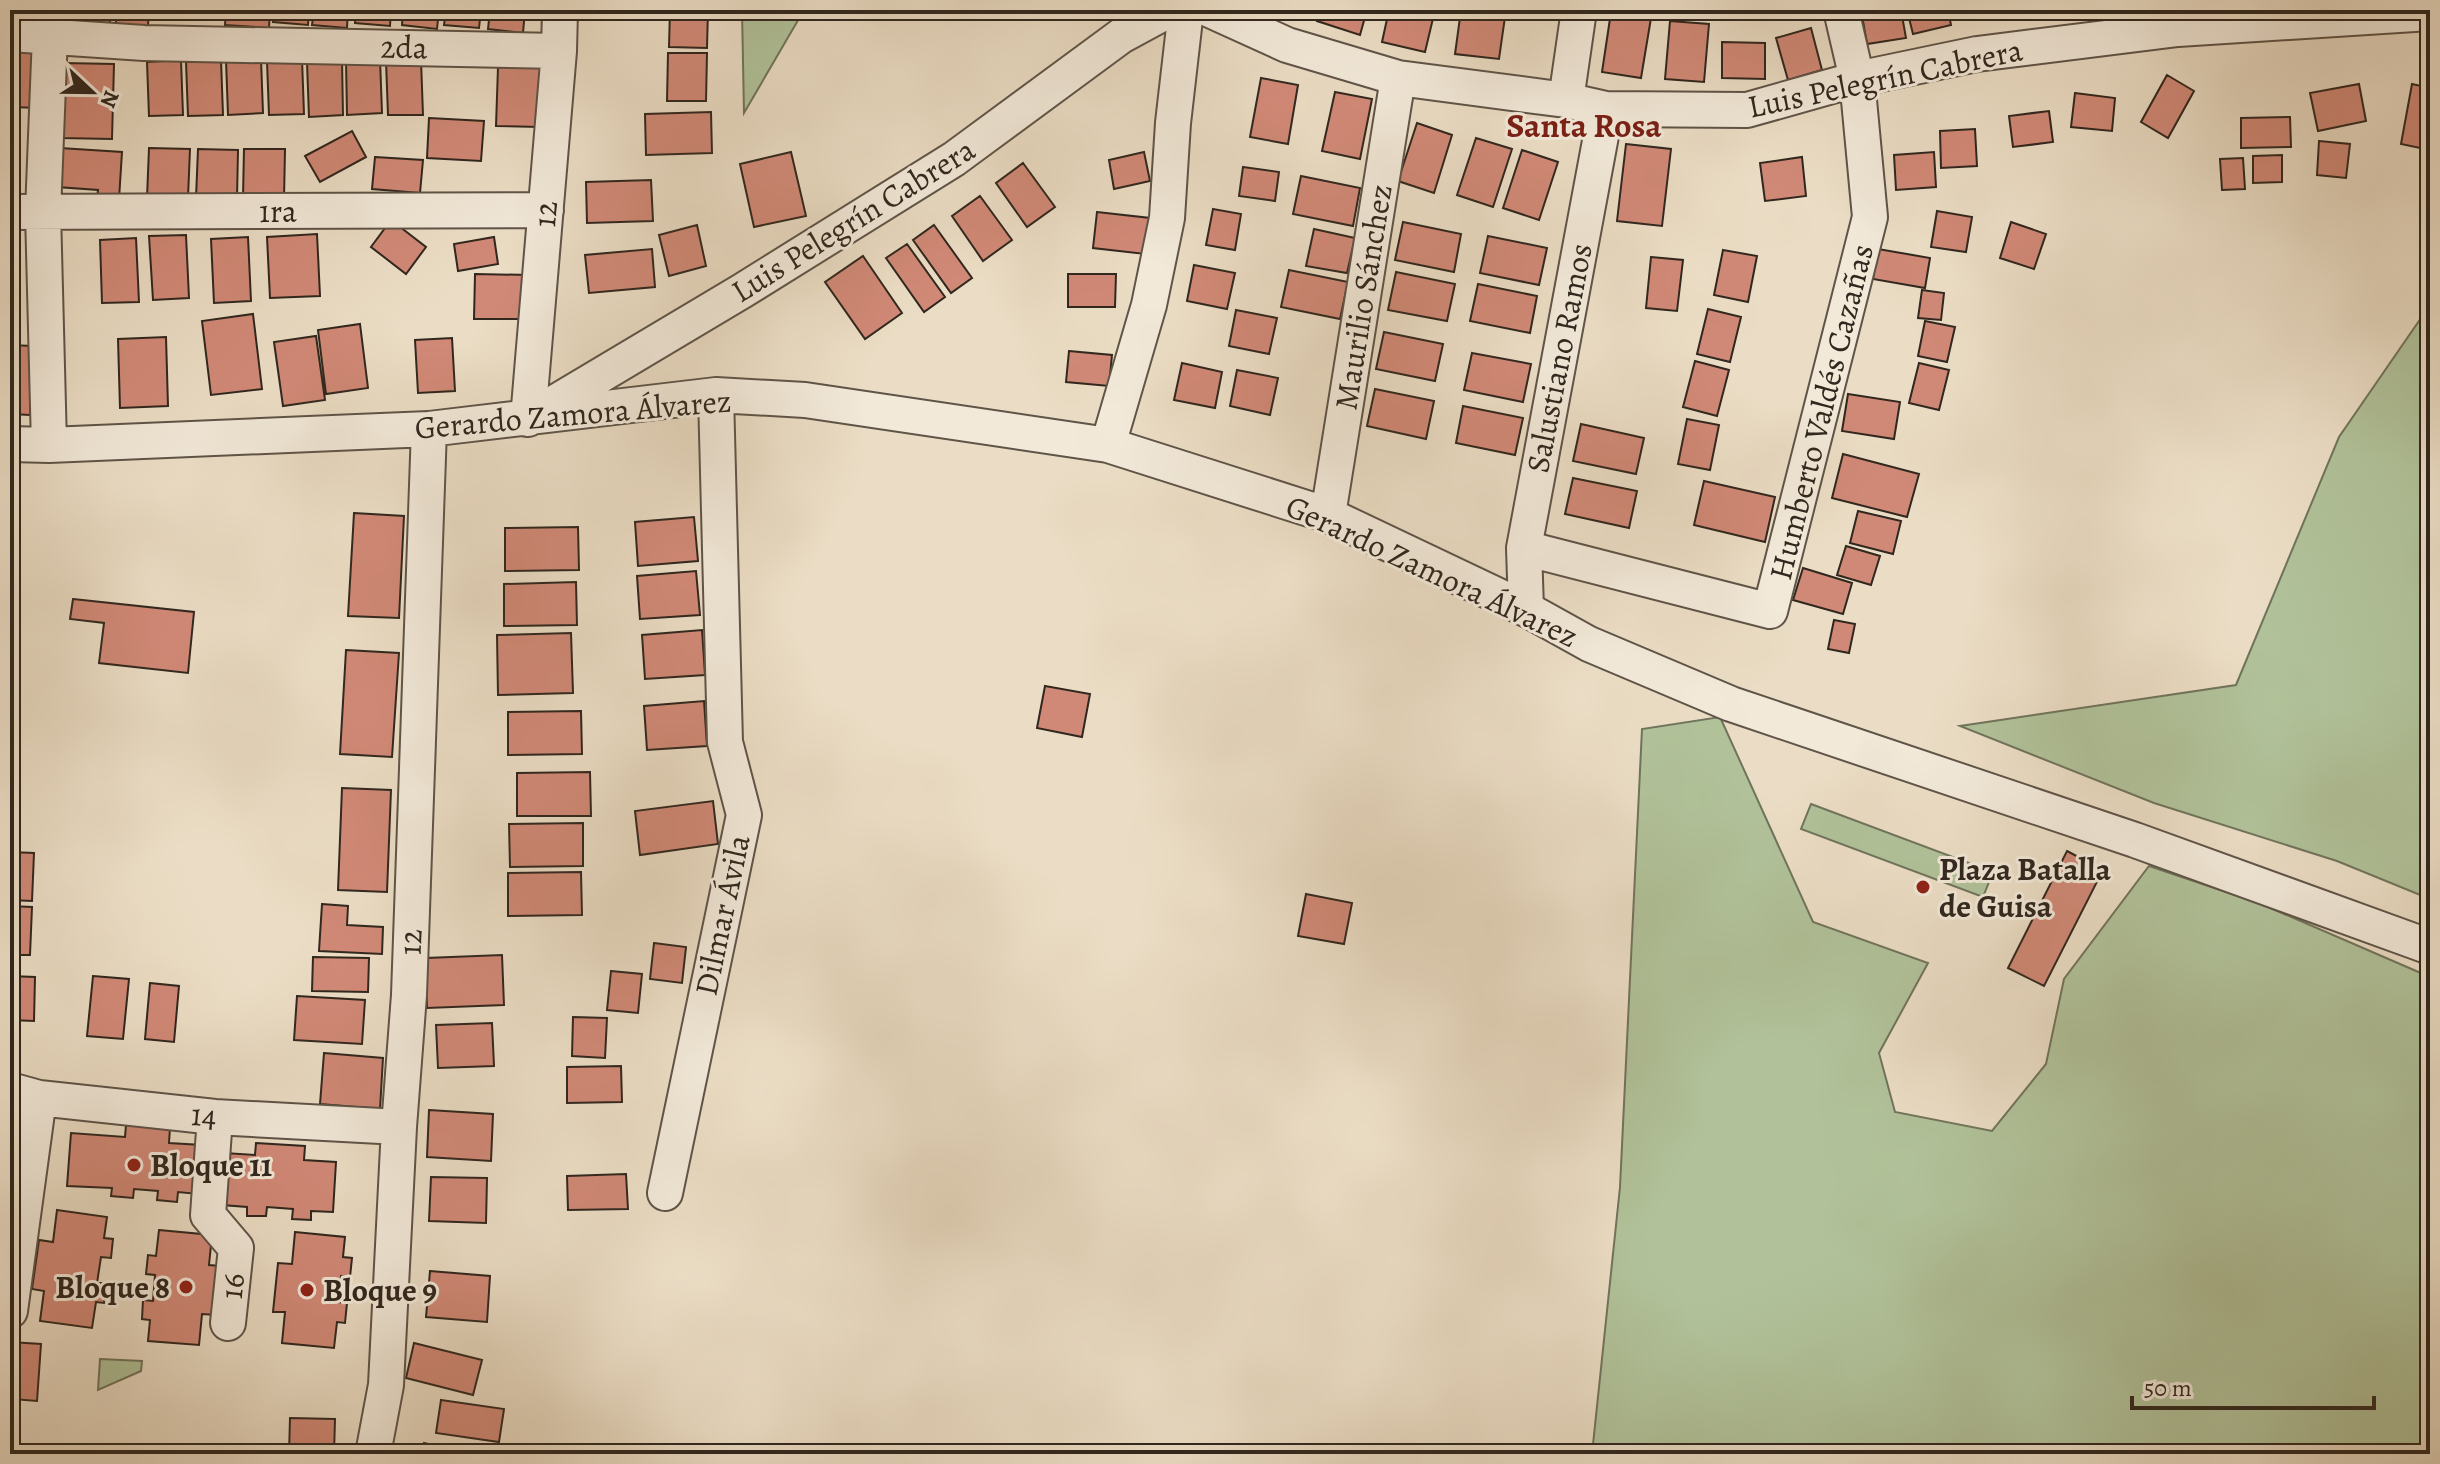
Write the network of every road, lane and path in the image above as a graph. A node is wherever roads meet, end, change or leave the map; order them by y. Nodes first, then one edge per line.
1 (560, 10) edge
2 (1169, 10) edge
3 (1186, 10) edge
4 (1210, 10) edge
5 (1579, 10) edge
6 (1841, 10) edge
7 (2430, 13) edge
8 (50, 23) edge
9 (10, 34) edge
10 (559, 51) junction
11 (1398, 78) junction
12 (1857, 79) junction
13 (1566, 100) junction
14 (1606, 109) junction
15 (546, 210) junction
16 (27, 212) edge
17 (716, 395) junction
18 (528, 419) junction
19 (429, 429) junction
20 (10, 444) edge
21 (49, 445) junction
22 (1108, 445) junction
23 (1328, 515) junction
24 (1524, 548) junction
25 (1526, 609) junction
26 (2430, 947) edge
27 (24, 1094) edge
28 (215, 1117) junction
29 (399, 1127) junction
30 (665, 1193) dead end
31 (15, 1323) edge
32 (228, 1323) dead end
33 (373, 1454) edge

1 - 10 street, 12
2 - 18 street, Luis Pelegrín Cabrera
3 - 22 street
4 - 11 street, Luis Pelegrín Cabrera
5 - 13 street
6 - 12 street, Humberto Valdés Cazañas
7 - 12 street, Luis Pelegrín Cabrera
8 - 9 street, 2da
8 - 10 street, 2da
8 - 16 street
10 - 15 street, 12
11 - 13 street, Luis Pelegrín Cabrera
11 - 23 street, Maurilio Sánchez
12 - 14 street, Luis Pelegrín Cabrera
12 - 24 street, Humberto Valdés Cazañas
13 - 14 street, Luis Pelegrín Cabrera
14 - 24 street, Salustiano Ramos
15 - 16 street, 1ra
15 - 18 street, 12
16 - 21 street
17 - 18 street, Gerardo Zamora Álvarez
17 - 22 street, Gerardo Zamora Álvarez
17 - 30 street, Dilmar Ávila
18 - 19 street, Gerardo Zamora Álvarez
19 - 21 street, Gerardo Zamora Álvarez
19 - 29 street, 12
20 - 21 street, Gerardo Zamora Álvarez
22 - 23 street, Gerardo Zamora Álvarez
23 - 25 street, Gerardo Zamora Álvarez
24 - 25 street, Salustiano Ramos
25 - 26 street, Gerardo Zamora Álvarez
27 - 28 street, 14
27 - 31 street
28 - 29 street, 14
28 - 32 street, 16
29 - 33 street, 12

